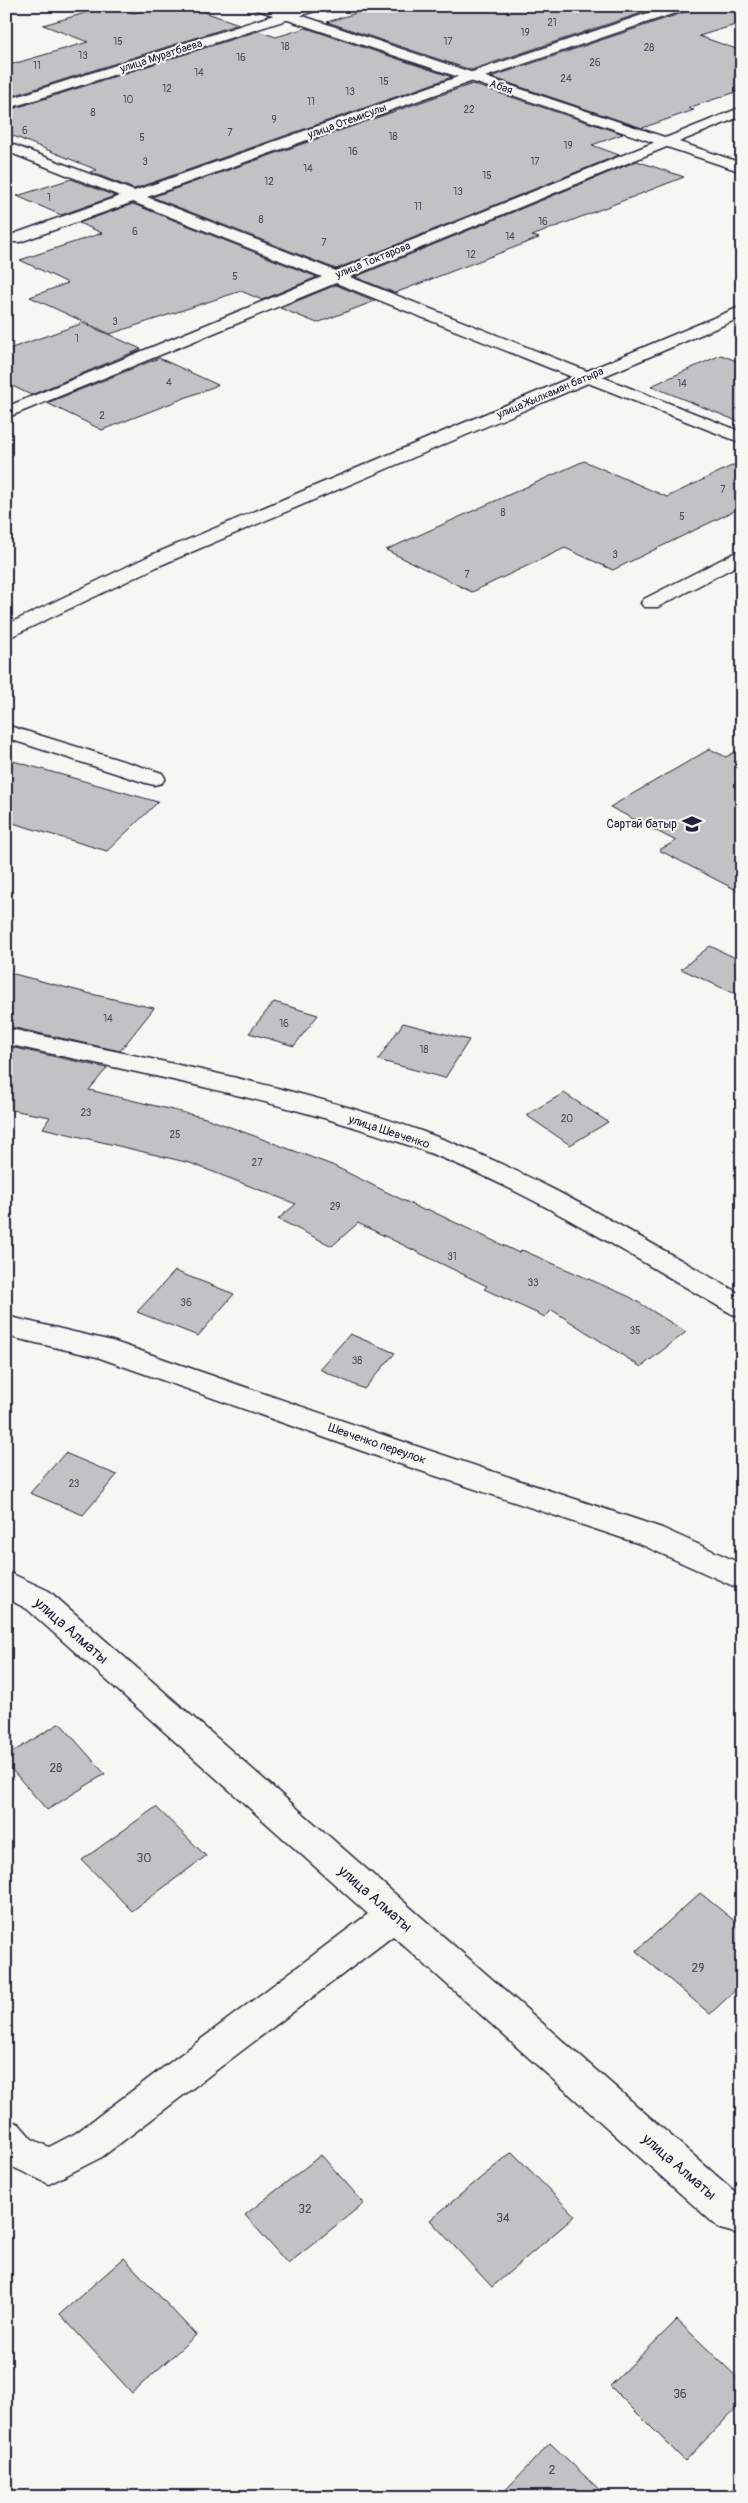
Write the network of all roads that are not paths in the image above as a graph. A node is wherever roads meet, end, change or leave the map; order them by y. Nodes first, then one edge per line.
1 (260, 6) edge
2 (316, 6) edge
3 (682, 6) edge
4 (287, 15) junction
5 (471, 77) junction
6 (6, 105) edge
7 (742, 112) edge
8 (663, 142) junction
9 (6, 146) edge
10 (742, 168) edge
11 (132, 197) junction
12 (14, 238) dead end
13 (336, 276) junction
14 (742, 311) edge
15 (589, 376) junction
16 (6, 413) edge
17 (742, 438) edge
18 (742, 555) edge
19 (651, 603) dead end
20 (6, 633) edge
21 (6, 731) edge
22 (154, 778) dead end
23 (6, 1036) edge
24 (742, 1307) edge
25 (6, 1326) edge
26 (742, 1578) edge
27 (6, 1583) edge
28 (394, 1915) junction
29 (6, 2136) edge
30 (742, 2217) edge

1 - 4 street, Абая
2 - 4 street, улица Муратбаева
3 - 5 street, улица Отемисулы
4 - 5 street, Абая
4 - 6 street, улица Муратбаева
5 - 8 street, Абая
5 - 11 street, улица Отемисулы
7 - 8 street, улица Токтарова
8 - 10 street, Абая
8 - 13 street, улица Токтарова
9 - 11 street
11 - 12 street, улица Отемисулы
11 - 13 street
13 - 15 street
13 - 16 street, улица Токтарова
14 - 15 street, улица Жылкаман батыра
15 - 17 street
15 - 20 street, улица Жылкаман батыра
18 - 19 street
21 - 22 street
23 - 24 street, улица Шевченко
25 - 26 street, Шевченко переулок
27 - 28 street, улица Алматы
28 - 29 street
28 - 30 street, улица Алматы

